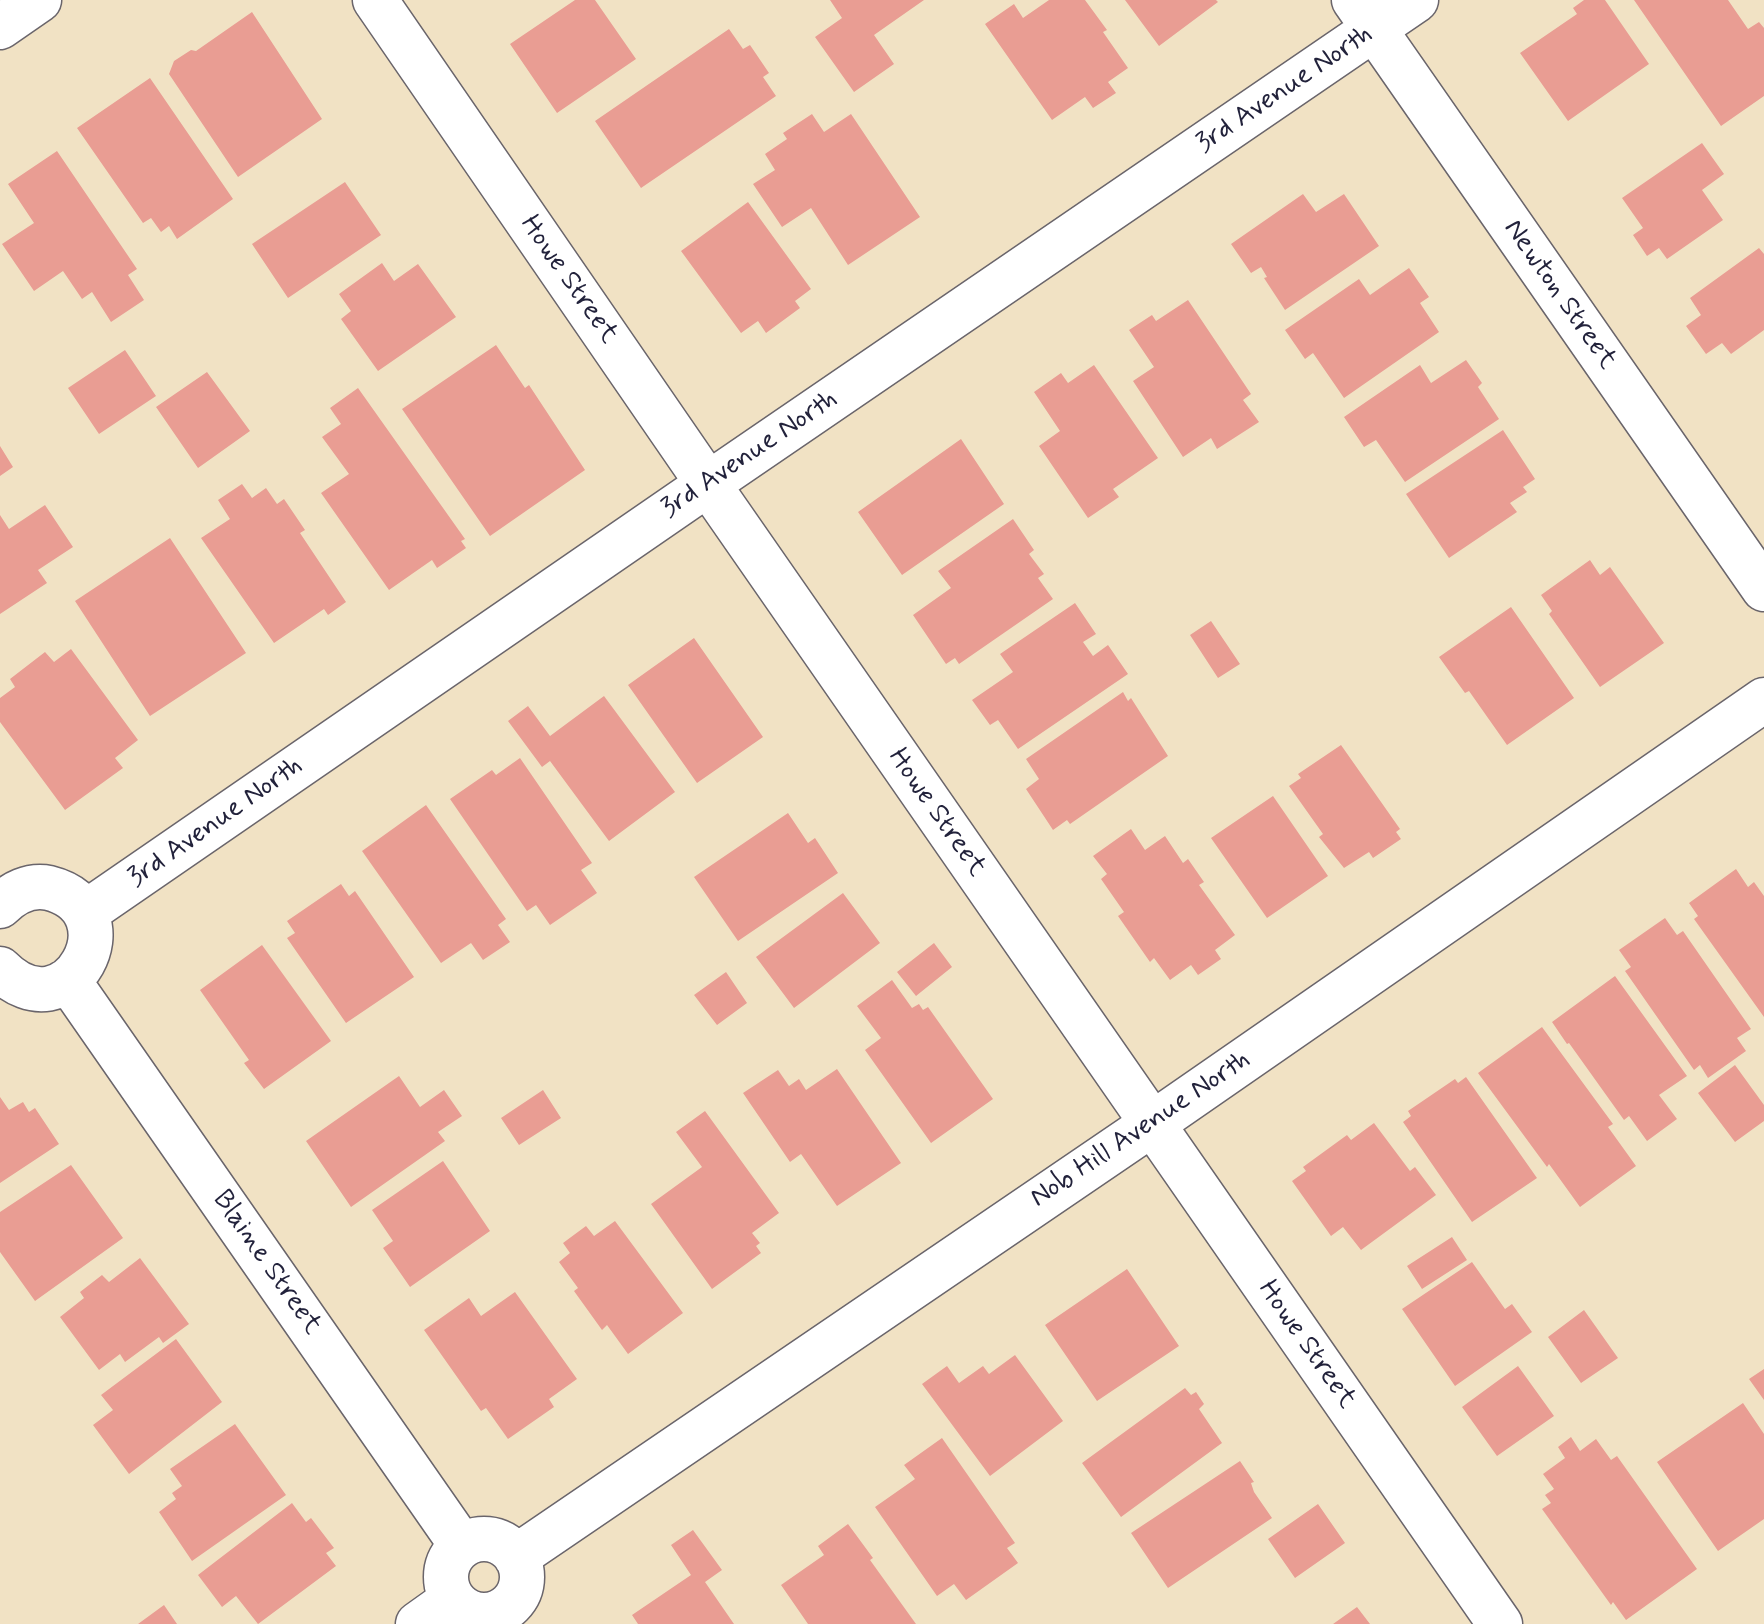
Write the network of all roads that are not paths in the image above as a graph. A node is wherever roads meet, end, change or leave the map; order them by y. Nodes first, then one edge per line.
1 (39, 0) edge
2 (375, 0) edge
3 (1416, 0) edge
4 (1364, 14) edge
5 (0, 27) edge
6 (708, 484) junction
7 (1764, 589) edge
8 (1764, 700) edge
9 (5, 892) edge
10 (85, 913) junction
11 (0, 970) edge
12 (68, 980) junction
13 (1152, 1124) junction
14 (462, 1546) junction
15 (516, 1557) junction
16 (453, 1599) junction
17 (510, 1616) edge
18 (418, 1624) edge
19 (1500, 1624) edge

1 - 5 street
2 - 6 street, Howe Street
3 - 4 street, 3rd Avenue North
4 - 6 street, 3rd Avenue North
4 - 7 street, Newton Street
6 - 10 street, 3rd Avenue North
6 - 13 street, Howe Street
8 - 13 street, Nob Hill Avenue North
9 - 10 street
10 - 12 street
11 - 12 street
12 - 14 street, Blaine Street
13 - 15 street, Nob Hill Avenue North
13 - 19 street, Howe Street
14 - 15 street
14 - 16 street
15 - 17 street
16 - 17 street
16 - 18 street

